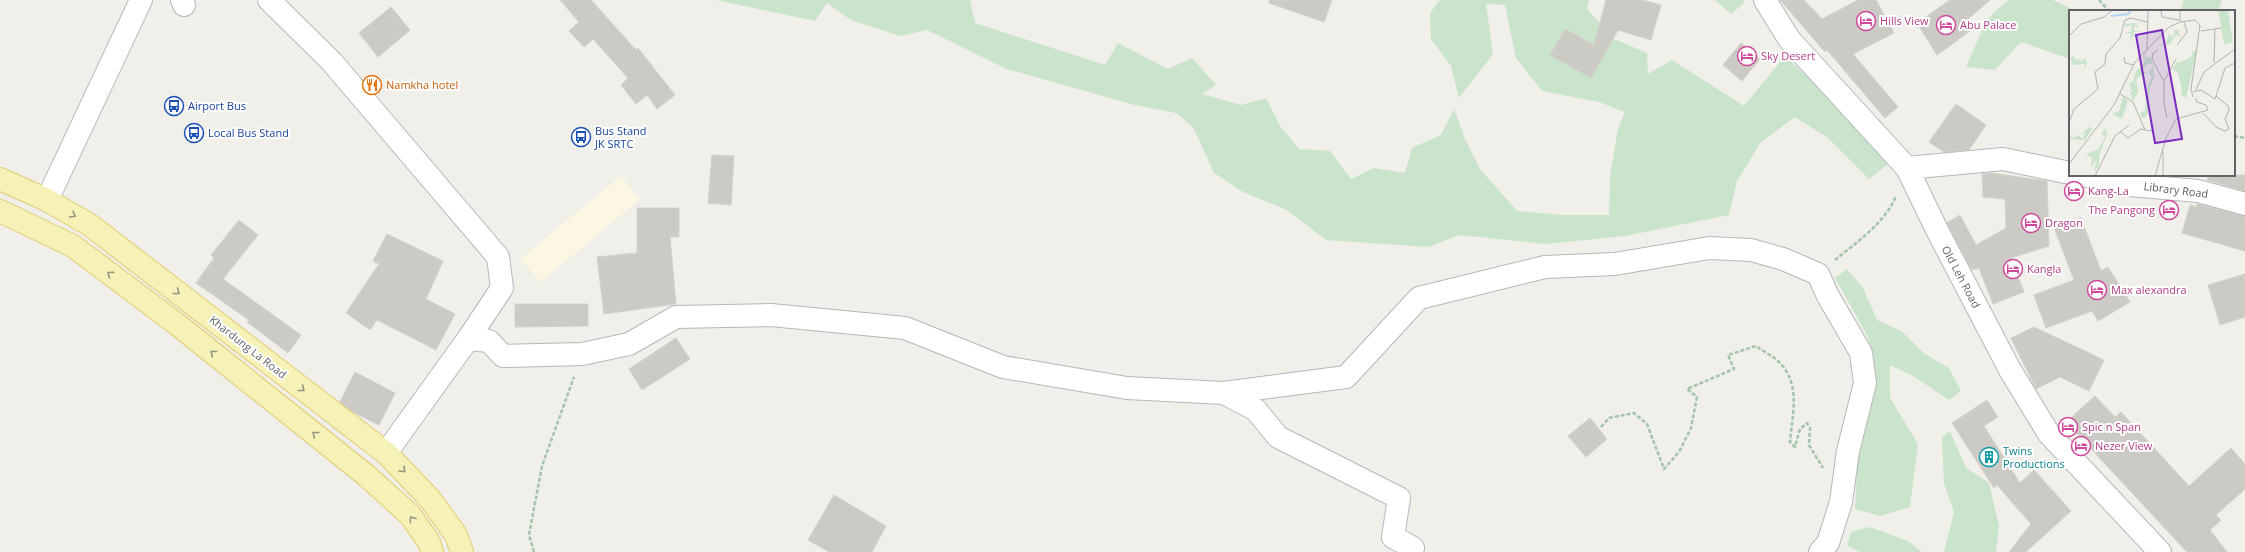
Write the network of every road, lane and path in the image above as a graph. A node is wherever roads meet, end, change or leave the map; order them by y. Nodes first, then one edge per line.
1 (141, 0) edge
2 (269, 0) edge
3 (1765, 0) edge
4 (2100, 0) edge
5 (2108, 10) edge
6 (2235, 136) edge
7 (2245, 138) edge
8 (1907, 168) junction
9 (2069, 172) edge
10 (2087, 176) edge
11 (0, 179) edge
12 (47, 200) junction
13 (2245, 204) edge
14 (0, 211) edge
15 (35, 227) junction
16 (1818, 274) junction
17 (468, 339) junction
18 (582, 354) junction
19 (1224, 393) junction
20 (1600, 427) dead end
21 (386, 453) junction
22 (367, 476) junction
23 (1841, 502) junction
24 (432, 552) edge
25 (462, 552) edge
26 (534, 552) edge
27 (1412, 552) edge
28 (1820, 552) edge
29 (2160, 552) edge

1 - 12 street
2 - 17 street
3 - 8 street, Old Leh Road
4 - 5 path
6 - 7 path
8 - 9 street
8 - 16 path
8 - 29 street, Old Leh Road
10 - 13 street, Library Road
11 - 12 main road, Khardung La Road
12 - 15 main road
12 -> 21 main road, Khardung La Road
14 - 15 main road
22 -> 15 main road
16 - 19 street
16 - 23 street
17 - 18 street
17 - 21 street
18 - 19 street
18 - 26 path
19 - 27 street
20 - 23 path
21 - 22 main road
21 -> 25 main road, Khardung La Road
24 -> 22 main road
23 - 28 street

